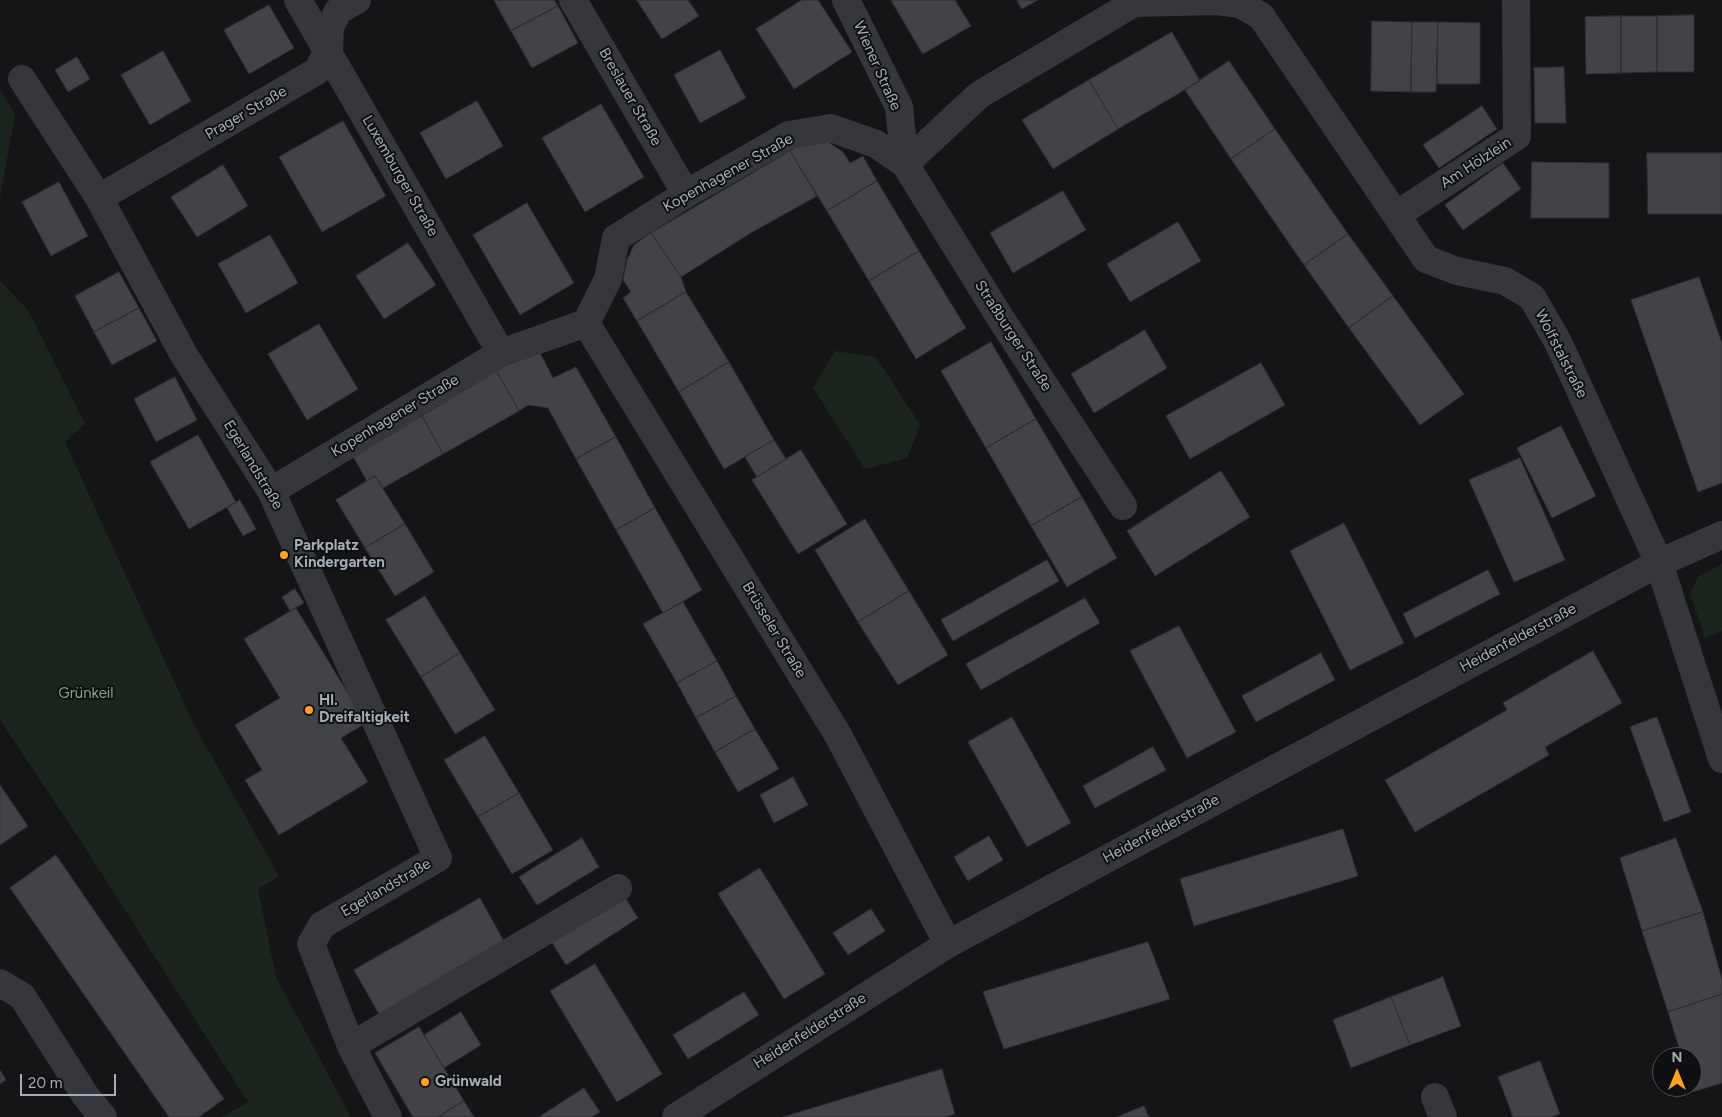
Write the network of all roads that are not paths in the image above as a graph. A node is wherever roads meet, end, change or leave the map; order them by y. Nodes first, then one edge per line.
1 (298, 0) edge
2 (357, 0) edge
3 (573, 0) edge
4 (846, 0) edge
5 (1516, 0) edge
6 (1133, 2) edge
7 (1266, 8) edge
8 (328, 50) junction
9 (22, 80) dead end
10 (905, 164) junction
11 (686, 194) junction
12 (100, 198) junction
13 (1396, 215) junction
14 (586, 323) junction
15 (501, 353) junction
16 (271, 491) junction
17 (1123, 506) dead end
18 (1722, 535) edge
19 (1659, 563) junction
20 (1722, 758) edge
21 (618, 888) dead end
22 (948, 944) junction
23 (0, 983) edge
24 (351, 1046) junction
25 (103, 1117) edge
26 (388, 1117) edge
27 (676, 1117) edge

1 - 8 street, Luxemburger Straße
2 - 8 street, Prager Straße
3 - 11 street, Breslauer Straße
4 - 10 street, Wiener Straße
5 - 13 street, Am Hölzlein
6 - 7 street
6 - 10 street
7 - 13 street, Wolfstalstraße
8 - 12 street, Prager Straße
8 - 15 street, Luxemburger Straße
9 - 12 street, Egerlandstraße
10 - 11 street, Kopenhagener Straße
10 - 17 street, Straßburger Straße
11 - 14 street, Kopenhagener Straße
12 - 16 street, Egerlandstraße
13 - 19 street, Wolfstalstraße
14 - 15 street, Kopenhagener Straße
14 - 22 street, Brüsseler Straße
15 - 16 street, Kopenhagener Straße
16 - 24 street, Egerlandstraße
18 - 19 street
19 - 20 street, Wolfstalstraße
19 - 22 street, Heidenfelderstraße
21 - 24 street
22 - 27 street, Heidenfelderstraße
23 - 25 street
24 - 26 street, Egerlandstraße

